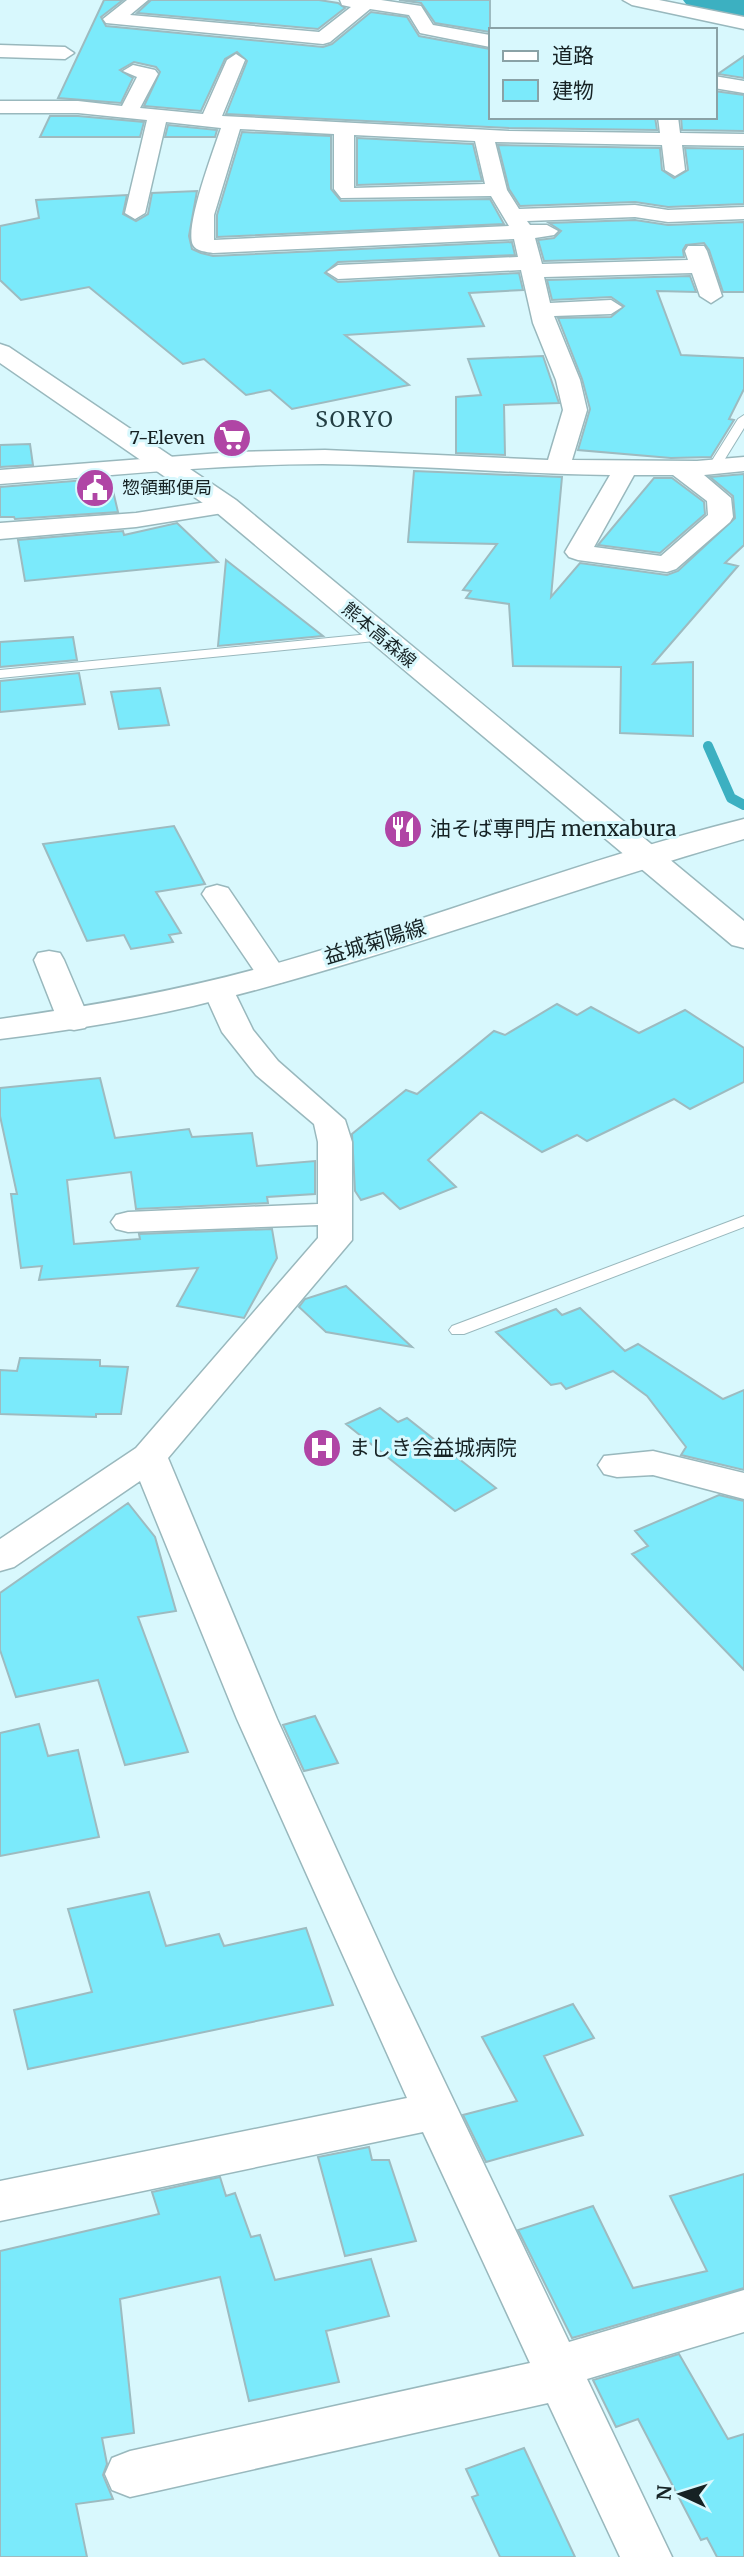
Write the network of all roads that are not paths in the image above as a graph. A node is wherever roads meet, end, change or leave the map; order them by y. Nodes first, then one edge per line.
1 (139, 0) edge
2 (341, 0) edge
3 (632, 0) edge
4 (368, 2) edge
5 (744, 23) edge
6 (489, 41) edge
7 (0, 51) edge
8 (65, 53) dead end
9 (236, 60) dead end
10 (132, 71) dead end
11 (716, 82) edge
12 (744, 87) edge
13 (0, 107) edge
14 (129, 111) junction
15 (157, 114) junction
16 (668, 119) edge
17 (210, 121) junction
18 (232, 123) junction
19 (344, 129) junction
20 (484, 136) junction
21 (669, 139) junction
22 (744, 140) edge
23 (675, 170) dead end
24 (497, 190) junction
25 (135, 212) dead end
26 (744, 213) edge
27 (518, 224) junction
28 (547, 231) dead end
29 (533, 267) junction
30 (338, 272) dead end
31 (711, 296) dead end
32 (611, 307) dead end
33 (541, 310) junction
34 (0, 352) edge
35 (744, 419) edge
36 (168, 463) junction
37 (744, 464) edge
38 (558, 467) junction
39 (714, 467) junction
40 (626, 468) junction
41 (679, 468) junction
42 (0, 477) edge
43 (226, 506) junction
44 (0, 531) edge
45 (380, 637) junction
46 (0, 674) edge
47 (744, 829) edge
48 (647, 857) junction
49 (217, 894) dead end
50 (744, 938) edge
51 (49, 960) dead end
52 (272, 975) junction
53 (219, 990) junction
54 (74, 1021) junction
55 (0, 1029) edge
56 (335, 1214) junction
57 (744, 1221) edge
58 (128, 1222) dead end
59 (457, 1330) dead end
60 (149, 1457) junction
61 (617, 1465) dead end
62 (744, 1486) edge
63 (0, 1558) edge
64 (436, 2111) junction
65 (0, 2201) edge
66 (744, 2311) edge
67 (560, 2373) junction
68 (130, 2474) dead end
69 (646, 2557) edge

1 - 4 street
2 - 4 street
3 - 5 street
4 - 6 street
7 - 8 street
9 - 17 street
10 - 14 street
11 - 12 street
13 - 14 street
14 - 15 street
15 - 17 street
15 - 25 street
16 - 21 street
17 - 18 street
18 - 19 street
18 - 27 street
19 - 20 street
19 - 24 street
20 - 21 street
20 - 24 street
21 - 22 street
21 - 23 street
24 - 27 street
26 - 27 street
27 - 28 street
27 - 29 street
29 - 30 street
29 - 31 street
29 - 33 street
32 - 33 street
33 - 38 street
34 - 36 main road, 熊本高森線
35 - 39 lane
36 - 38 street
36 - 42 street
36 - 43 main road, 熊本高森線
37 - 39 street
38 - 40 street
39 - 41 street
40 - 41 street
40 - 41 street
43 - 44 street
43 - 45 main road, 熊本高森線
45 - 46 lane
45 - 48 main road, 熊本高森線
47 - 48 main road, 益城菊陽線
48 - 50 main road, 熊本高森線
48 - 52 main road, 益城菊陽線
49 - 52 street
51 - 54 street
52 - 53 main road, 益城菊陽線
53 - 54 main road, 益城菊陽線
53 - 56 street
54 - 55 main road, 益城菊陽線
56 - 58 street
56 - 60 street
57 - 59 lane
60 - 63 street
60 - 64 street
61 - 62 street
64 - 65 street
64 - 67 street
66 - 67 street
67 - 68 street
67 - 69 street

